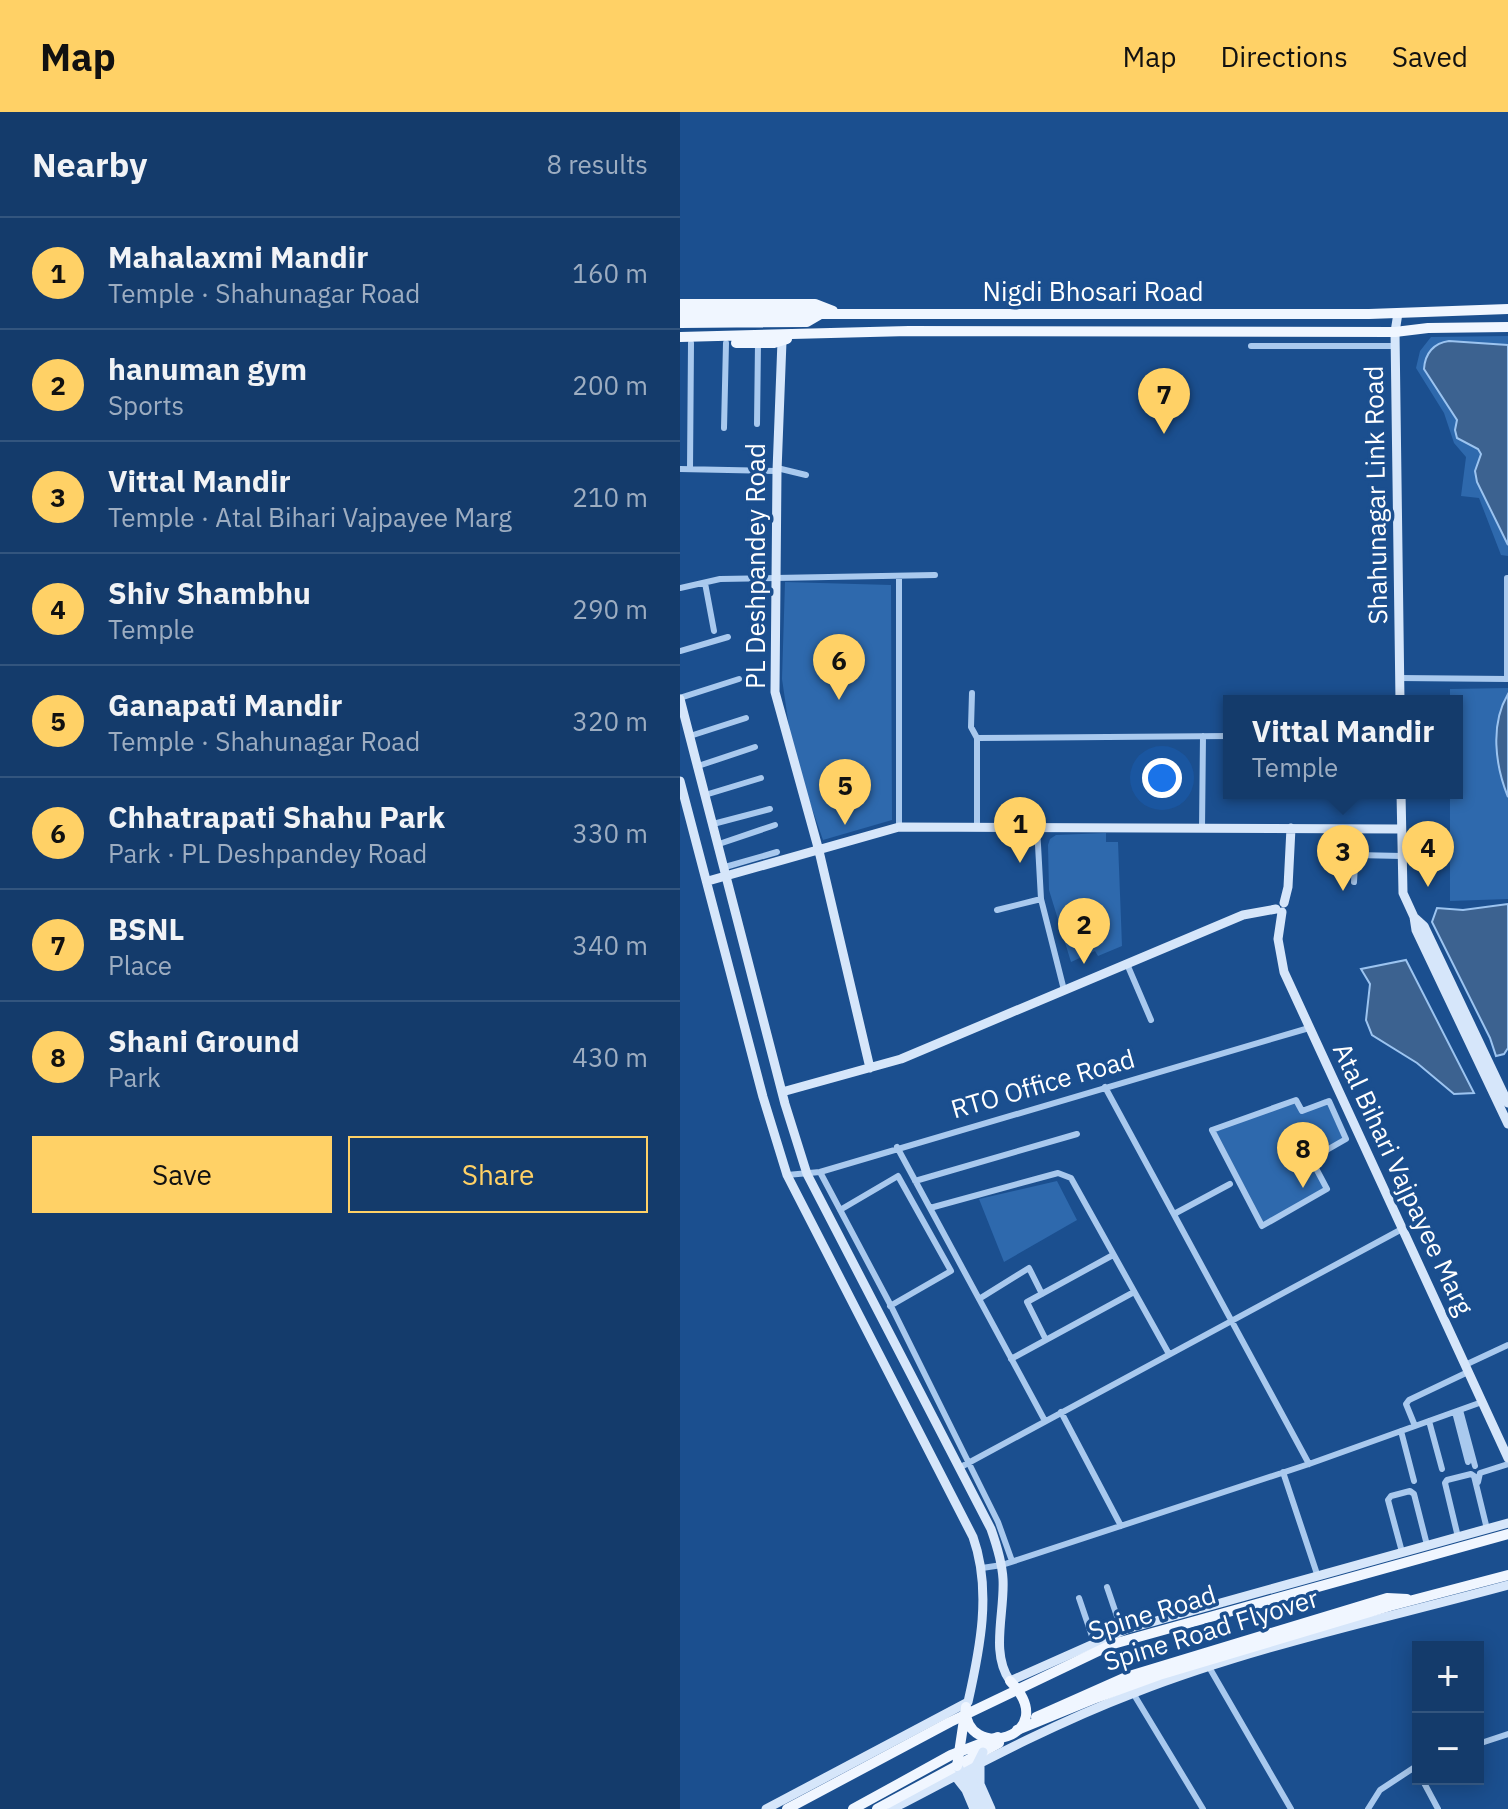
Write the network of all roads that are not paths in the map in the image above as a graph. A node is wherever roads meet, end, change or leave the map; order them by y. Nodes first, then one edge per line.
1 (680, 304) edge
2 (1508, 309) edge
3 (1398, 313) junction
4 (680, 314) edge
5 (821, 314) junction
6 (841, 314) junction
7 (680, 323) edge
8 (1508, 327) edge
9 (1275, 332) junction
10 (1324, 332) junction
11 (1395, 332) junction
12 (800, 334) junction
13 (680, 337) edge
14 (782, 341) junction
15 (686, 343) edge
16 (726, 343) junction
17 (758, 343) junction
18 (1324, 345) junction
19 (1251, 346) dead end
20 (1274, 346) junction
21 (1396, 346) junction
22 (757, 424) dead end
23 (724, 428) dead end
24 (680, 469) edge
25 (690, 469) junction
26 (777, 470) junction
27 (806, 475) dead end
28 (935, 575) dead end
29 (899, 576) junction
30 (777, 578) junction
31 (1507, 578) edge
32 (705, 583) junction
33 (680, 588) edge
34 (714, 631) dead end
35 (728, 637) dead end
36 (680, 651) edge
37 (1399, 678) junction
38 (739, 679) dead end
39 (1508, 679) edge
40 (972, 693) dead end
41 (1400, 695) edge
42 (680, 698) edge
43 (746, 718) dead end
44 (690, 736) junction
45 (1203, 736) junction
46 (1223, 736) edge
47 (977, 738) junction
48 (755, 747) dead end
49 (698, 766) junction
50 (761, 778) dead end
51 (680, 781) edge
52 (705, 795) junction
53 (1401, 799) edge
54 (770, 809) dead end
55 (713, 824) junction
56 (775, 825) dead end
57 (899, 827) junction
58 (977, 827) junction
59 (1037, 827) junction
60 (1202, 828) junction
61 (1291, 828) junction
62 (1357, 828) junction
63 (1401, 829) junction
64 (719, 844) junction
65 (819, 851) junction
66 (777, 852) dead end
67 (1356, 855) junction
68 (1402, 856) junction
69 (726, 872) junction
70 (708, 881) junction
71 (1354, 882) dead end
72 (1041, 899) junction
73 (1281, 908) junction
74 (997, 910) dead end
75 (1414, 917) junction
76 (1127, 964) junction
77 (1064, 990) junction
78 (1151, 1020) dead end
79 (1309, 1028) junction
80 (870, 1068) junction
81 (1105, 1087) junction
82 (782, 1092) junction
83 (1329, 1101) joint
84 (1508, 1103) edge
85 (1508, 1124) edge
86 (1077, 1134) dead end
87 (897, 1147) junction
88 (820, 1172) junction
89 (807, 1174) junction
90 (787, 1175) junction
91 (915, 1181) junction
92 (1230, 1184) dead end
93 (930, 1208) junction
94 (840, 1210) junction
95 (1174, 1214) junction
96 (1402, 1229) junction
97 (1113, 1255) junction
98 (1134, 1292) junction
99 (1042, 1294) junction
100 (979, 1299) junction
101 (890, 1306) junction
102 (1232, 1320) junction
103 (1046, 1340) junction
104 (1508, 1345) edge
105 (1169, 1354) junction
106 (1011, 1359) junction
107 (1467, 1369) junction
108 (1482, 1402) junction
109 (1457, 1411) junction
110 (1061, 1412) junction
111 (1045, 1421) junction
112 (1429, 1421) junction
113 (1415, 1426) junction
114 (1401, 1431) junction
115 (1508, 1461) edge
116 (1309, 1464) junction
117 (1472, 1464) dead end
118 (963, 1466) junction
119 (1442, 1469) dead end
120 (1283, 1472) junction
121 (1414, 1481) dead end
122 (1508, 1523) edge
123 (1121, 1526) junction
124 (1489, 1528) junction
125 (1508, 1534) edge
126 (1458, 1537) junction
127 (1427, 1545) junction
128 (1402, 1552) junction
129 (1007, 1563) junction
130 (982, 1568) junction
131 (1317, 1574) junction
132 (1508, 1575) edge
133 (1508, 1585) edge
134 (1107, 1587) dead end
135 (1079, 1598) dead end
136 (1417, 1599) junction
137 (1122, 1631) junction
138 (1094, 1642) junction
139 (1209, 1667) junction
140 (1010, 1681) junction
141 (1131, 1689) junction
142 (967, 1707) junction
143 (1023, 1723) junction
144 (1508, 1734) edge
145 (1008, 1738) junction
146 (1484, 1742) edge
147 (981, 1758) junction
148 (956, 1771) junction
149 (1412, 1771) edge
150 (1425, 1785) edge
151 (973, 1788) junction
152 (766, 1809) edge
153 (787, 1809) edge
154 (853, 1809) edge
155 (877, 1809) edge
156 (892, 1809) edge
157 (974, 1809) edge
158 (982, 1809) edge
159 (991, 1809) edge
160 (1203, 1809) edge
161 (1291, 1809) edge
162 (1368, 1809) edge
163 (1438, 1809) edge

1 - 6 main road
2 - 3 main road, Nigdi Bhosari Road
3 - 6 main road, Nigdi Bhosari Road
3 - 11 street, Shahunagar Link Road
4 - 5 main road
5 - 6 main road, Nigdi Bhosari Road
5 - 7 main road, Nigdi Bhosari Road
8 - 11 main road, Nigdi Bhosari Road
9 - 10 main road, Nigdi Bhosari Road
9 - 12 main road, Nigdi Bhosari Road
9 - 20 street
10 - 11 main road, Nigdi Bhosari Road
10 - 18 street
11 - 21 street, Shahunagar Link Road
12 - 13 main road, Nigdi Bhosari Road
12 - 14 main road
14 - 17 main road
14 - 26 street, PL Deshpandey Road
15 - 16 main road
15 - 25 street
16 - 17 main road
16 - 23 street
17 - 22 street
18 - 20 street
18 - 21 street
19 - 20 street
21 - 37 street, Shahunagar Link Road
24 - 25 street
25 - 26 street
26 - 27 street
26 - 30 street, PL Deshpandey Road
28 - 29 street
29 - 30 street
29 - 57 street
30 - 32 street
30 - 65 street, PL Deshpandey Road
31 - 39 street
32 - 33 street
32 - 34 street
35 - 36 street
37 - 39 street
37 - 41 street, Shahunagar Link Road
38 - 42 street
40 - 47 street
42 - 44 street
43 - 44 street
44 - 49 street
45 - 46 street
45 - 47 street
45 - 60 street
47 - 58 street
48 - 49 street
49 - 52 street
50 - 52 street
51 - 70 street
52 - 55 street
53 - 63 street
54 - 55 street
55 - 64 street
56 - 64 street
57 - 58 street
57 - 65 street
58 - 59 street
59 - 60 street
59 - 72 street
60 - 61 street
61 - 62 street
61 - 73 street, Atal Bihari Vajpayee Marg
62 - 63 street
62 - 67 street
63 - 68 street
64 - 69 street
65 - 69 street
65 - 80 street, PL Deshpandey Road
66 - 69 street
67 - 68 street
67 - 71 street
68 - 75 street
69 - 70 street
69 - 82 street
70 - 90 street
72 - 74 street
72 - 77 street
73 - 76 street
73 - 79 street, Atal Bihari Vajpayee Marg
75 - 84 street
75 - 85 street
76 - 77 street
76 - 78 street
77 - 80 street
79 - 81 street, RTO Office Road
79 - 96 street, Atal Bihari Vajpayee Marg
80 - 82 street
81 - 87 street, RTO Office Road
81 - 95 street
82 - 89 street
83 - 83 street
86 - 91 street
87 - 88 street, RTO Office Road
87 - 91 street
88 - 89 street, RTO Office Road
88 - 94 street
89 - 90 street, RTO Office Road
89 - 118 street
90 - 130 street
91 - 93 street
92 - 95 street
93 - 97 street
93 - 100 street
94 - 101 street
94 - 101 street
95 - 102 street
96 - 102 street
96 - 107 street, Atal Bihari Vajpayee Marg
97 - 98 street
97 - 99 street
98 - 103 street
98 - 105 street
99 - 100 street
99 - 103 street
100 - 106 street
101 - 118 street
102 - 105 street
102 - 116 street
103 - 106 street
104 - 107 street
105 - 110 street
106 - 111 street
107 - 108 street, Atal Bihari Vajpayee Marg
107 - 113 street
108 - 109 street
108 - 115 street, Atal Bihari Vajpayee Marg
109 - 112 street
109 - 117 street
110 - 111 street
110 - 123 street
111 - 118 street
112 - 113 street
112 - 119 street
113 - 114 street
114 - 116 street
114 - 121 street
115 - 124 street
116 - 120 street
118 - 129 street
120 - 123 street
120 - 131 street
122 - 124 street, Spine Road
123 - 129 street
124 - 126 street, Spine Road
124 - 126 street
125 - 153 main road, Spine Road
126 - 127 street, Spine Road
127 - 128 street, Spine Road
127 - 128 street
128 - 131 street, Spine Road
129 - 130 street
129 - 140 street
130 - 142 street
131 - 137 street, Spine Road
132 - 136 main road
133 - 139 street
134 - 137 street
135 - 138 street
136 - 141 main road
136 - 143 main road, Spine Road Flyover
137 - 138 street, Spine Road
138 - 140 street, Spine Road
139 - 141 street
139 - 161 street
140 - 143 main road, bridge
141 - 147 street
141 - 154 main road
141 - 160 street
142 - 145 main road, bridge
142 - 148 main road, bridge
142 - 152 street
143 - 145 main road, Spine Road Flyover, bridge
144 - 146 street
145 - 147 main road, Spine Road Flyover, bridge
147 - 148 main road, Spine Road Flyover, bridge
147 - 151 street, bridge
147 - 159 street
148 - 151 street, bridge
148 - 155 main road, Spine Road Flyover
148 - 156 street
148 - 157 street
149 - 162 street
150 - 163 street
151 - 158 street

